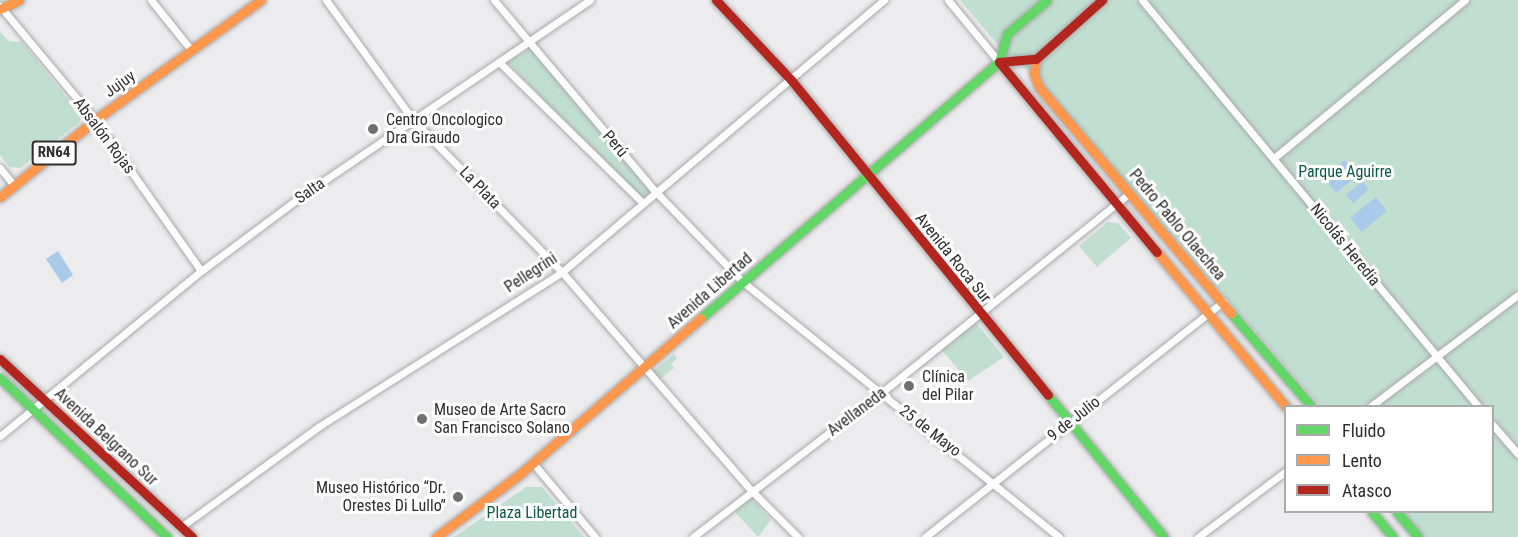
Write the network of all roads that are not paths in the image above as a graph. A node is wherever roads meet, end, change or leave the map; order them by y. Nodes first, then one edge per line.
1 (18, 0) edge
2 (151, 0) edge
3 (261, 0) edge
4 (326, 0) edge
5 (494, 0) edge
6 (590, 0) edge
7 (716, 0) edge
8 (884, 0) edge
9 (948, 0) edge
10 (1047, 0) edge
11 (1102, 0) edge
12 (1142, 0) edge
13 (1465, 0) edge
14 (1, 8) edge
15 (527, 43) junction
16 (192, 51) junction
17 (1036, 59) junction
18 (499, 62) junction
19 (999, 62) junction
20 (792, 81) junction
21 (95, 120) junction
22 (414, 121) junction
23 (1274, 158) junction
24 (0, 168) edge
25 (869, 176) junction
26 (14, 185) junction
27 (655, 191) junction
28 (1130, 193) junction
29 (0, 197) edge
30 (642, 202) junction
31 (1115, 205) junction
32 (201, 270) junction
33 (562, 272) junction
34 (743, 282) junction
35 (1518, 295) edge
36 (1223, 302) junction
37 (978, 313) junction
38 (1209, 313) junction
39 (1436, 357) junction
40 (0, 359) edge
41 (644, 369) junction
42 (0, 378) edge
43 (881, 393) junction
44 (43, 400) junction
45 (1284, 405) edge
46 (1310, 405) edge
47 (1372, 405) edge
48 (1477, 405) edge
49 (33, 409) junction
50 (1070, 423) junction
51 (1494, 426) edge
52 (0, 436) edge
53 (1518, 454) edge
54 (533, 463) junction
55 (1284, 472) edge
56 (995, 482) junction
57 (752, 491) junction
58 (1373, 513) edge
59 (1398, 513) edge
60 (181, 527) junction
61 (168, 537) edge
62 (192, 537) edge
63 (436, 537) edge
64 (595, 537) edge
65 (693, 537) edge
66 (798, 537) edge
67 (925, 537) edge
68 (1059, 537) edge
69 (1164, 537) edge
70 (1198, 537) edge
71 (1393, 537) edge
72 (1418, 537) edge

1 - 14 main road
2 - 16 street
3 - 16 main road, Jujuy
4 - 22 street, La Plata
5 - 15 street, Perú
6 - 15 street, Salta
7 - 20 main road, Avenida Roca Sur
8 - 20 street, Pellegrini
9 - 19 street
10 - 19 main road
11 - 17 main road
12 - 23 street, Nicolás Heredia
13 - 23 street
14 - 21 street, Absalón Rojas
15 - 18 street, Salta
15 - 27 street, Perú
16 - 21 main road, Jujuy
17 - 19 main road
17 - 28 main road, Pedro Pablo Olaechea
18 - 22 street, Salta
18 - 30 street
19 - 25 main road, Avenida Libertad
19 - 31 main road, Pedro Pablo Olaechea
20 - 25 main road, Avenida Roca Sur
20 - 27 street, Pellegrini
21 - 26 main road, Jujuy / RN64
21 - 32 street, Absalón Rojas
22 - 32 street, Salta
22 - 33 street, La Plata
23 - 39 street, Nicolás Heredia
24 - 26 street
25 - 34 main road, Avenida Libertad
25 - 37 main road, Avenida Roca Sur
26 - 29 main road, Jujuy
27 - 30 street, Pellegrini
27 - 34 street, Perú
28 - 31 street, Avellaneda
28 - 36 main road, Pedro Pablo Olaechea
30 - 33 street, Pellegrini
31 - 37 street, Avellaneda
31 - 38 main road, Pedro Pablo Olaechea
32 - 44 street, Salta
33 - 41 street, La Plata
33 - 60 street, Pellegrini
34 - 41 main road, Avenida Libertad
34 - 43 street, 25 de Mayo
35 - 39 street
36 - 38 street, 9 de Julio
36 - 46 main road, Pedro Pablo Olaechea
37 - 43 street, Avellaneda
37 - 50 main road, Avenida Roca Sur
38 - 45 main road, Pedro Pablo Olaechea
38 - 50 street, 9 de Julio
39 - 47 street
39 - 48 street, Nicolás Heredia
40 - 44 main road, Avenida Belgrano Sur
41 - 54 main road, Avenida Libertad
41 - 57 street, La Plata
42 - 49 main road, Avenida Belgrano Sur
43 - 56 street, 25 de Mayo
43 - 57 street, Avellaneda
44 - 49 street, Salta
44 - 60 main road, Avenida Belgrano Sur
49 - 52 street, Salta
49 - 61 main road, Avenida Belgrano Sur
50 - 56 street, 9 de Julio
50 - 69 main road, Avenida Roca Sur
51 - 53 street
54 - 63 main road, Avenida Libertad
54 - 64 street
55 - 70 street
56 - 67 street, 9 de Julio
56 - 68 street, 25 de Mayo
57 - 65 street, Avellaneda
57 - 66 street, La Plata
58 - 71 main road
59 - 72 main road
60 - 61 main road, Pellegrini
60 - 62 main road, Avenida Belgrano Sur

